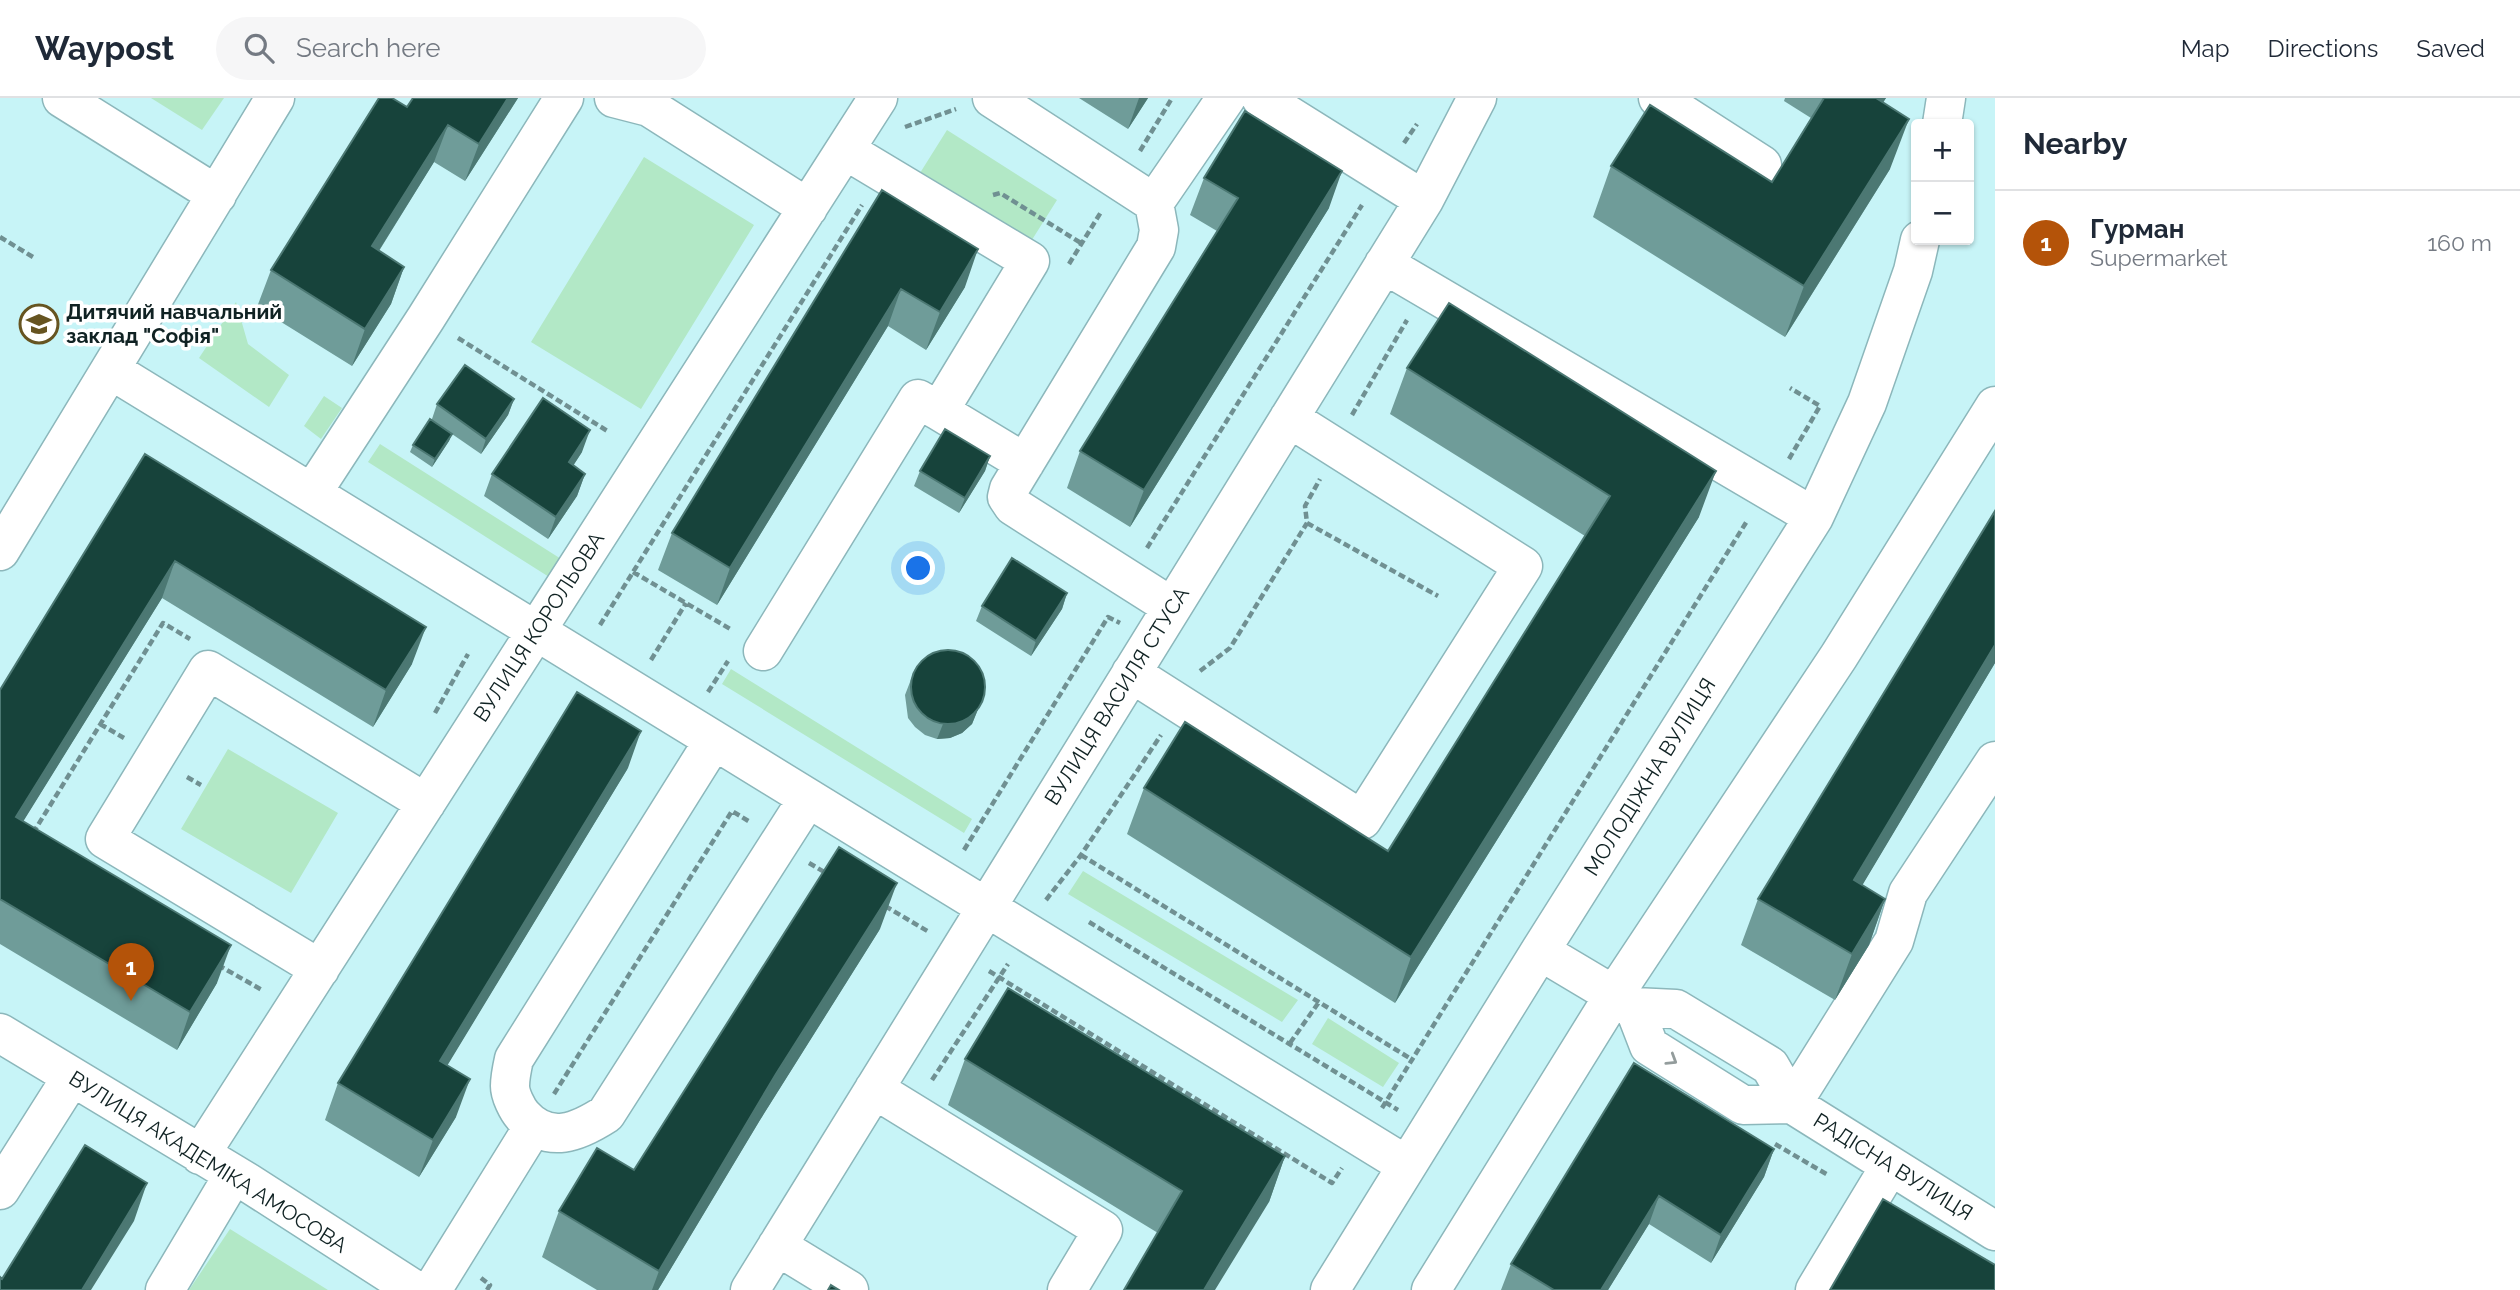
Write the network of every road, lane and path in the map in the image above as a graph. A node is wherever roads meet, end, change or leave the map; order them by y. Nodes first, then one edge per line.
1 (62, 98) edge
2 (275, 98) edge
3 (564, 98) edge
4 (614, 98) edge
5 (878, 98) edge
6 (992, 98) edge
7 (1226, 98) edge
8 (1261, 98) edge
9 (1658, 98) edge
10 (1947, 98) edge
11 (1471, 100) edge
12 (1421, 119) dead end
13 (1943, 119) edge
14 (845, 150) junction
15 (1762, 165) dead end
16 (1382, 173) junction
17 (217, 195) junction
18 (1353, 196) dead end
19 (1424, 200) junction
20 (864, 201) dead end
21 (1154, 203) junction
22 (808, 208) junction
23 (0, 237) edge
24 (1919, 245) edge
25 (33, 257) dead end
26 (1384, 264) junction
27 (426, 318) junction
28 (1408, 319) dead end
29 (111, 370) junction
30 (1790, 388) dead end
31 (1995, 406) edge
32 (939, 411) junction
33 (1289, 418) junction
34 (1347, 423) dead end
35 (610, 432) dead end
36 (1025, 463) junction
37 (1770, 491) junction
38 (312, 494) junction
39 (1305, 506) dead end
40 (1814, 517) junction
41 (1307, 523) junction
42 (0, 551) edge
43 (1144, 552) dead end
44 (633, 572) junction
45 (1438, 596) dead end
46 (686, 603) junction
47 (1172, 607) junction
48 (1108, 617) dead end
49 (597, 629) dead end
50 (536, 631) junction
51 (753, 644) joint
52 (468, 654) dead end
53 (640, 654) dead end
54 (650, 661) junction
55 (662, 667) dead end
56 (1131, 673) junction
57 (1195, 674) dead end
58 (696, 688) dead end
59 (707, 695) dead end
60 (430, 721) dead end
61 (100, 724) edge
62 (713, 740) junction
63 (129, 741) dead end
64 (1155, 746) dead end
65 (1995, 761) edge
66 (808, 798) junction
67 (426, 803) junction
68 (758, 827) dead end
69 (953, 843) dead end
70 (1081, 855) junction
71 (806, 861) dead end
72 (828, 874) edge
73 (1059, 904) dead end
74 (883, 905) edge
75 (987, 907) junction
76 (1082, 918) dead end
77 (915, 924) dead end
78 (1540, 951) junction
79 (320, 969) junction
80 (1624, 1001) junction
81 (1319, 1002) junction
82 (0, 1033) edge
83 (1290, 1043) junction
84 (1411, 1059) junction
85 (71, 1078) junction
86 (930, 1082) dead end
87 (874, 1089) junction
88 (1792, 1104) junction
89 (533, 1127) junction
90 (1774, 1144) dead end
91 (200, 1155) junction
92 (1406, 1165) junction
93 (1890, 1166) junction
94 (234, 1174) junction
95 (1332, 1183) dead end
96 (0, 1190) edge
97 (1870, 1199) junction
98 (1995, 1231) edge
99 (777, 1246) junction
100 (165, 1290) edge
101 (415, 1290) edge
102 (432, 1290) edge
103 (750, 1290) edge
104 (849, 1290) edge
105 (1067, 1290) edge
106 (1329, 1290) edge
107 (1432, 1290) edge
108 (1815, 1290) edge

1 - 17 street
2 - 17 street
3 - 27 street
4 - 22 street
5 - 14 street, ВУЛИЦЯ КОРОЛЬОВА
6 - 21 street
7 - 21 street
8 - 16 street
9 - 15 street
10 - 13 street
11 - 19 street, ВУЛИЦЯ ВАСИЛЯ СТУСА
12 - 16 path
14 - 22 street, ВУЛИЦЯ КОРОЛЬОВА
14 - 32 street
16 - 19 street
17 - 29 street
18 - 43 path
19 - 26 street, ВУЛИЦЯ ВАСИЛЯ СТУСА
20 - 44 path
21 - 36 street
22 - 50 street, ВУЛИЦЯ КОРОЛЬОВА
23 - 25 path
24 - 40 street, МОЛОДІЖНА ВУЛИЦЯ
26 - 33 street, ВУЛИЦЯ ВАСИЛЯ СТУСА
26 - 37 street
27 - 35 path
27 - 38 street
28 - 34 path
29 - 38 street
29 - 42 street
30 - 37 path
31 - 80 street
32 - 36 street
32 - 51 street
33 - 47 street, ВУЛИЦЯ ВАСИЛЯ СТУСА
33 - 56 street
36 - 47 street
37 - 40 street
37 - 84 path
38 - 50 street
39 - 41 path
40 - 78 street, МОЛОДІЖНА ВУЛИЦЯ
41 - 45 path
41 - 57 path
44 - 46 path
44 - 49 path
46 - 51 path
46 - 54 path
47 - 56 street, ВУЛИЦЯ ВАСИЛЯ СТУСА
48 - 69 path
50 - 62 street
50 - 67 street, ВУЛИЦЯ КОРОЛЬОВА
52 - 60 path
53 - 54 path
54 - 55 path
56 - 75 street, ВУЛИЦЯ ВАСИЛЯ СТУСА
58 - 59 path
61 - 63 path
62 - 66 street
62 - 89 street
64 - 70 path
65 - 88 street
66 - 75 street
66 - 89 street
67 - 79 street, ВУЛИЦЯ КОРОЛЬОВА
67 - 79 street
68 - 89 path
70 - 73 path
70 - 81 path
71 - 72 path
74 - 77 path
75 - 87 street, ВУЛИЦЯ ВАСИЛЯ СТУСА
75 - 92 street
76 - 83 path
78 - 80 street
78 - 92 street, МОЛОДІЖНА ВУЛИЦЯ
79 - 91 street, ВУЛИЦЯ КОРОЛЬОВА
80 - 88 street, РАДІСНА ВУЛИЦЯ
80 - 107 street
81 - 83 path
81 - 84 path
82 - 85 street, ВУЛИЦЯ АКАДЕМІКА АМОСОВА
83 - 84 path
85 - 91 street, ВУЛИЦЯ АКАДЕМІКА АМОСОВА
85 - 96 street
86 - 95 path
87 - 99 street, ВУЛИЦЯ ВАСИЛЯ СТУСА
87 - 105 street
88 - 93 street, РАДІСНА ВУЛИЦЯ
89 - 102 street
90 - 97 path
91 - 94 street, ВУЛИЦЯ АКАДЕМІКА АМОСОВА
92 - 106 street, МОЛОДІЖНА ВУЛИЦЯ
93 - 97 street
93 - 98 street, РАДІСНА ВУЛИЦЯ
94 - 100 street
94 - 101 street, ВУЛИЦЯ АКАДЕМІКА АМОСОВА
97 - 108 street
99 - 103 street, ВУЛИЦЯ ВАСИЛЯ СТУСА
99 - 104 street

